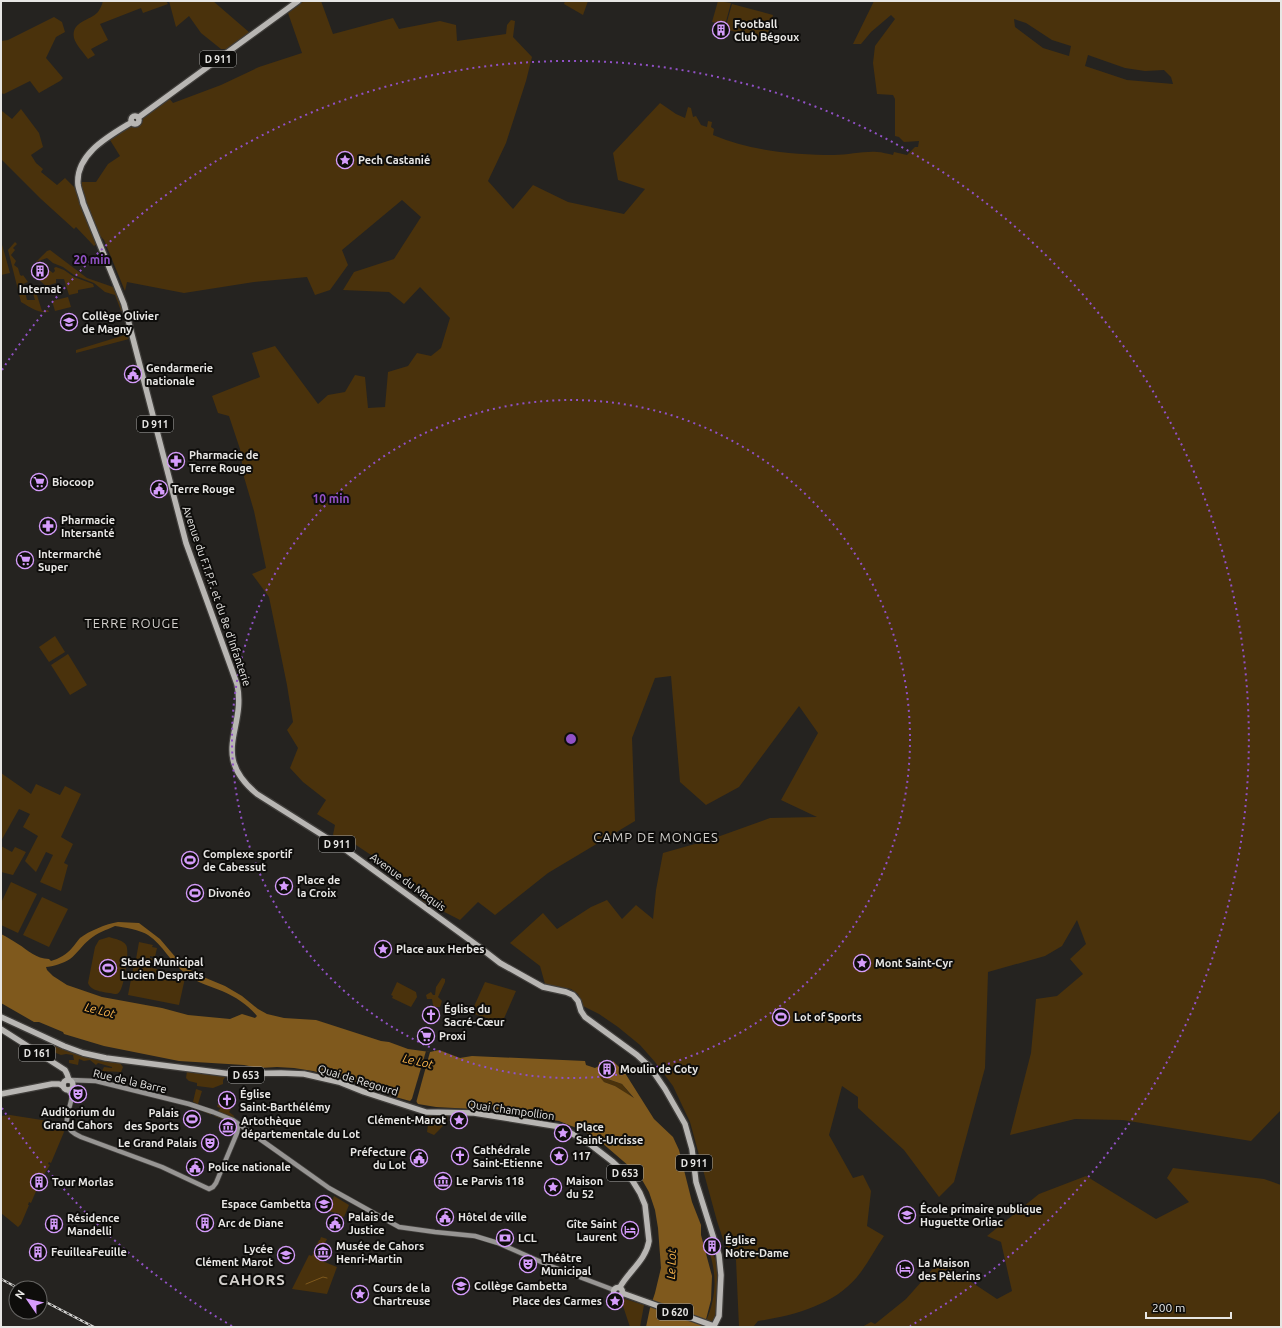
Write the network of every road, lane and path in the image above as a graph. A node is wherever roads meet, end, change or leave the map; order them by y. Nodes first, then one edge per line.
1 (298, 1) edge
2 (240, 696) joint
3 (1, 1017) edge
4 (1, 1030) edge
5 (67, 1083) junction
6 (1, 1094) edge
7 (412, 1106) joint
8 (236, 1123) junction
9 (250, 1132) junction
10 (237, 1133) junction
11 (620, 1287) junction
12 (614, 1290) junction
13 (622, 1293) junction
14 (715, 1327) edge

1 - 2 main road, Avenue du F.T.P.F. et du 8e d'Infanterie / D 911
2 - 14 main road, Avenue du Maquis / D 911
3 - 7 main road, Quai de Regourd / D 653
4 - 5 main road, D 161
5 - 6 main road
5 - 8 main road, Rue de la Barre
5 - 10 main road
7 - 11 main road, Quai Champollion / D 653
8 - 9 main road, Rue de la Barre
8 - 10 main road
9 - 10 main road
9 - 12 main road, Rue de la Barre
11 - 12 main road
11 - 13 main road
12 - 13 main road
13 - 14 main road, D 620

